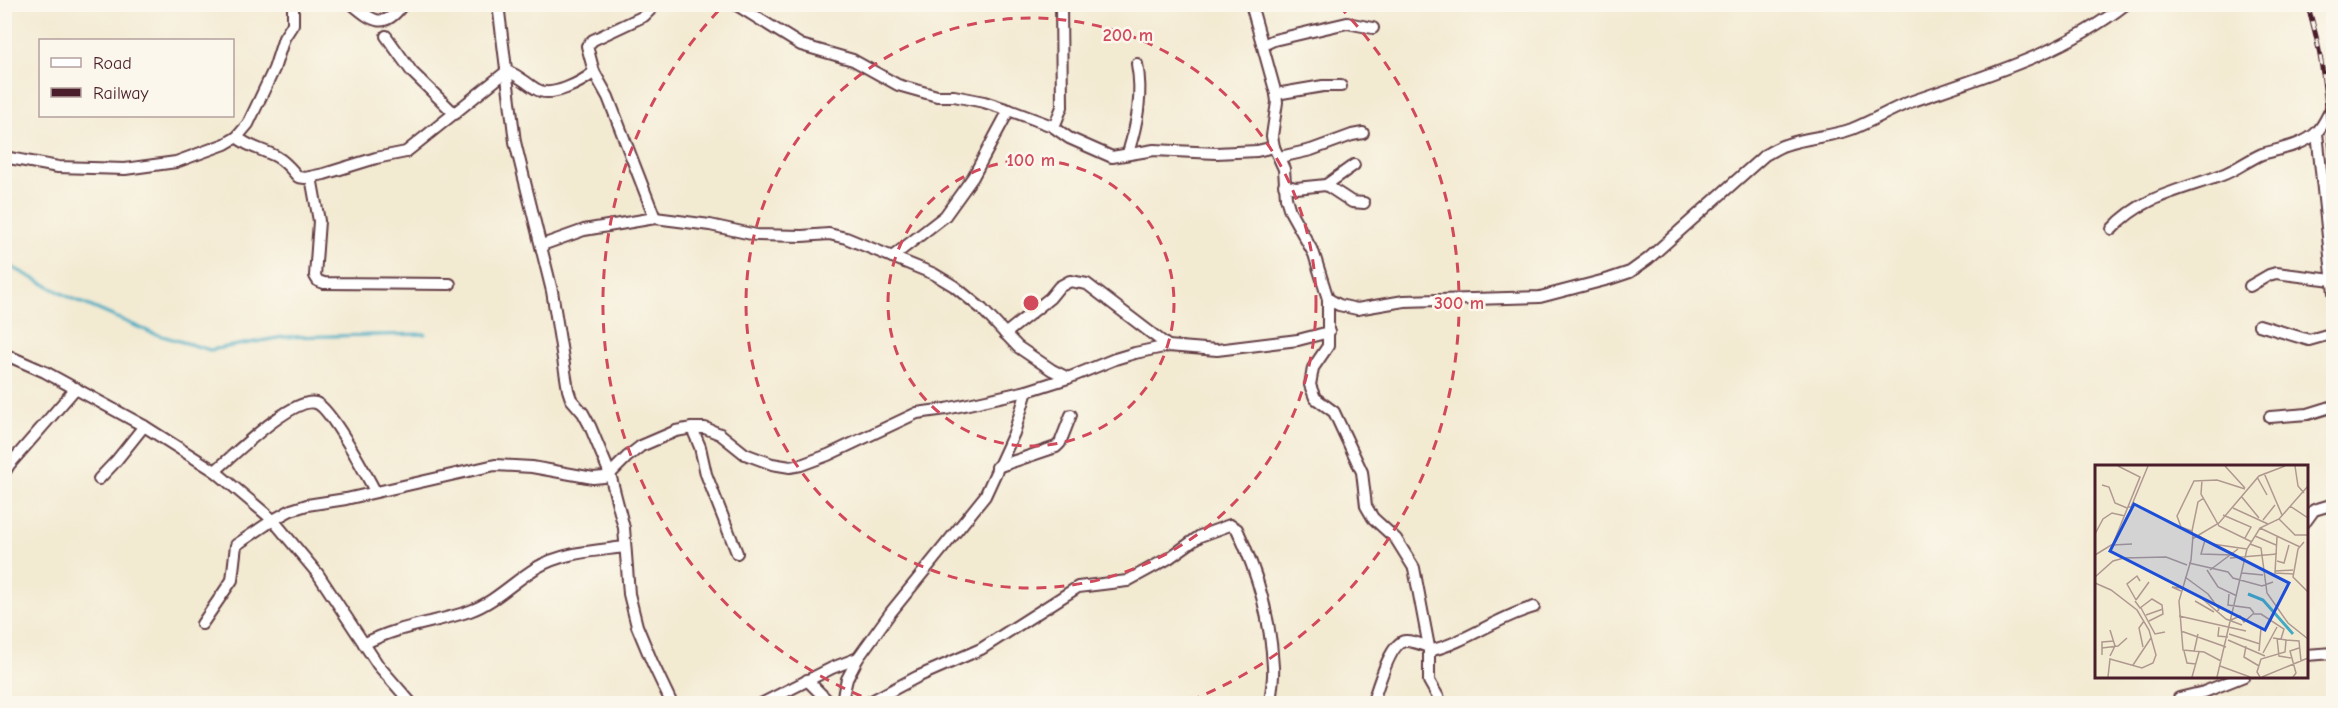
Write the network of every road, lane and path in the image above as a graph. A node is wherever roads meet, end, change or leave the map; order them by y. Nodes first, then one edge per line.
1 (292, 4) edge
2 (352, 4) edge
3 (403, 4) edge
4 (498, 4) edge
5 (656, 4) edge
6 (735, 4) edge
7 (1061, 4) edge
8 (1251, 4) edge
9 (2126, 4) edge
10 (1373, 28) dead end
11 (386, 36) dead end
12 (1263, 45) junction
13 (1137, 64) dead end
14 (507, 71) junction
15 (594, 72) junction
16 (1341, 86) dead end
17 (1276, 94) junction
18 (2334, 104) edge
19 (1009, 110) junction
20 (455, 114) junction
21 (1054, 127) junction
22 (1363, 133) dead end
23 (2317, 133) junction
24 (237, 137) junction
25 (1274, 147) junction
26 (1128, 153) junction
27 (4, 157) edge
28 (1280, 157) junction
29 (1354, 165) dead end
30 (310, 177) junction
31 (1326, 184) junction
32 (1284, 185) junction
33 (1364, 203) dead end
34 (655, 218) junction
35 (2112, 229) dead end
36 (542, 245) junction
37 (892, 257) junction
38 (2332, 280) junction
39 (450, 284) dead end
40 (2250, 286) dead end
41 (2334, 293) edge
42 (1329, 299) junction
43 (2259, 325) dead end
44 (1329, 332) junction
45 (2334, 333) edge
46 (1005, 334) junction
47 (1168, 346) junction
48 (4, 354) edge
49 (1068, 378) junction
50 (76, 388) junction
51 (1027, 390) junction
52 (2334, 406) edge
53 (1071, 415) dead end
54 (2270, 417) dead end
55 (144, 426) junction
56 (692, 428) junction
57 (997, 467) junction
58 (215, 471) junction
59 (4, 473) edge
60 (610, 474) junction
61 (99, 479) dead end
62 (375, 491) junction
63 (2334, 504) edge
64 (2308, 519) edge
65 (273, 520) junction
66 (625, 547) junction
67 (737, 553) dead end
68 (1534, 607) dead end
69 (202, 624) dead end
70 (364, 644) junction
71 (1429, 649) junction
72 (2334, 653) edge
73 (2308, 654) edge
74 (858, 658) junction
75 (2239, 678) edge
76 (807, 680) junction
77 (2179, 698) dead end
78 (412, 704) edge
79 (672, 704) edge
80 (761, 704) edge
81 (831, 704) edge
82 (841, 704) edge
83 (866, 704) edge
84 (1270, 704) edge
85 (1372, 704) edge
86 (1442, 704) edge

1 - 24 street
2 - 3 street
4 - 14 street
5 - 15 street
6 - 19 street
7 - 21 street
8 - 12 street
9 - 42 street
10 - 12 street
11 - 20 street
12 - 17 street
13 - 26 street
14 - 15 street
14 - 20 street
14 - 36 street
15 - 34 street
16 - 17 street
17 - 25 street
18 - 23 street
19 - 21 street
19 - 37 street
20 - 30 street
21 - 26 street
22 - 28 street
23 - 35 street
23 - 38 street
24 - 27 street
24 - 30 street
25 - 26 street
25 - 28 street
28 - 32 street
29 - 31 street
30 - 39 street
31 - 32 street
31 - 33 street
32 - 42 street
34 - 36 street
34 - 37 street
36 - 60 street
37 - 46 street
38 - 40 street
38 - 41 street
42 - 44 street
43 - 45 street
44 - 47 street
44 - 71 street
46 - 47 street
46 - 49 street
47 - 49 street
48 - 50 street
49 - 51 street
50 - 55 street
50 - 59 street
51 - 56 street
51 - 57 street
52 - 54 street
53 - 57 street
55 - 58 street
55 - 61 street
56 - 60 street
56 - 67 street
57 - 74 street
58 - 62 street
58 - 65 street
60 - 62 street
60 - 66 street
62 - 65 street
63 - 64 street
65 - 69 street
65 - 70 street
66 - 70 street
66 - 79 street
68 - 71 street
70 - 78 street
71 - 85 street
71 - 86 street
72 - 73 street
74 - 76 street
74 - 82 street
75 - 77 street
76 - 80 street
76 - 81 street
83 - 84 street

